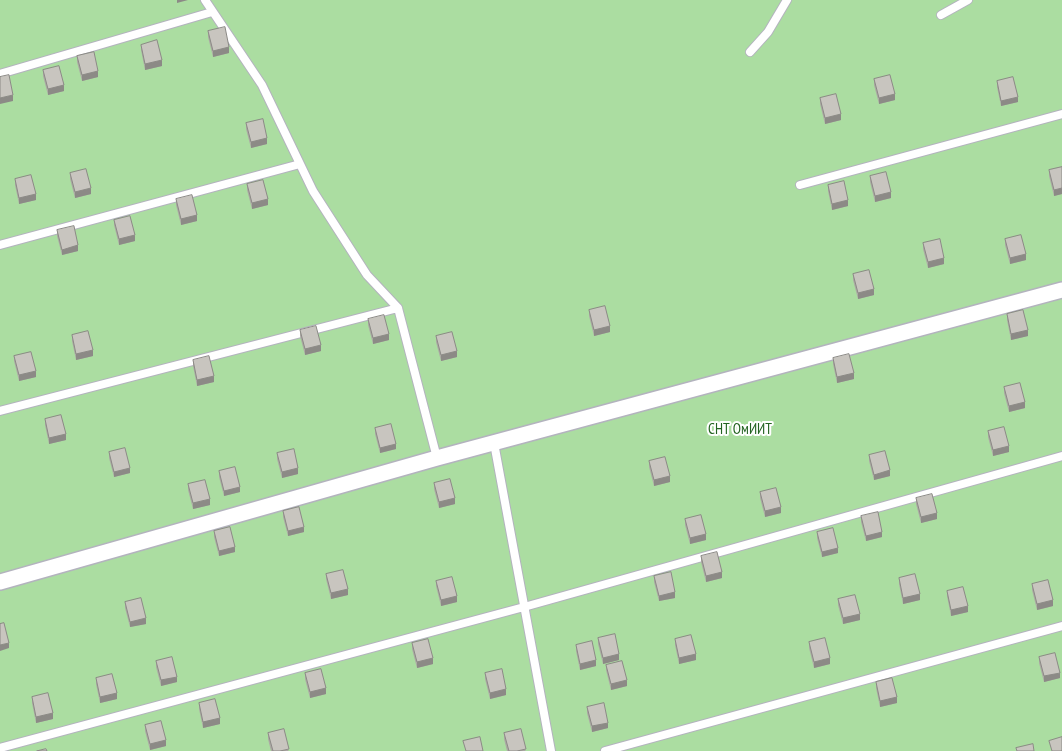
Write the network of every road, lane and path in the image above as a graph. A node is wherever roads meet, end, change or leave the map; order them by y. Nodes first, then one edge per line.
1 (204, 0) edge
2 (787, 0) edge
3 (968, 0) edge
4 (212, 12) junction
5 (941, 14) dead end
6 (750, 52) dead end
7 (0, 74) edge
8 (1062, 114) edge
9 (300, 164) junction
10 (800, 185) dead end
11 (0, 245) edge
12 (1062, 290) edge
13 (398, 308) junction
14 (0, 411) edge
15 (494, 443) junction
16 (1062, 456) edge
17 (437, 458) junction
18 (0, 582) edge
19 (524, 607) junction
20 (1062, 626) edge
21 (0, 748) edge
22 (551, 751) edge
23 (605, 751) edge

1 - 4 lane
2 - 6 lane
3 - 5 lane
4 - 7 lane
4 - 9 lane
8 - 10 lane
9 - 11 lane
9 - 13 lane
12 - 15 street
13 - 14 lane
13 - 17 lane
15 - 17 street
15 - 19 lane
16 - 19 lane
17 - 18 street
19 - 21 lane
19 - 22 lane
20 - 23 lane

